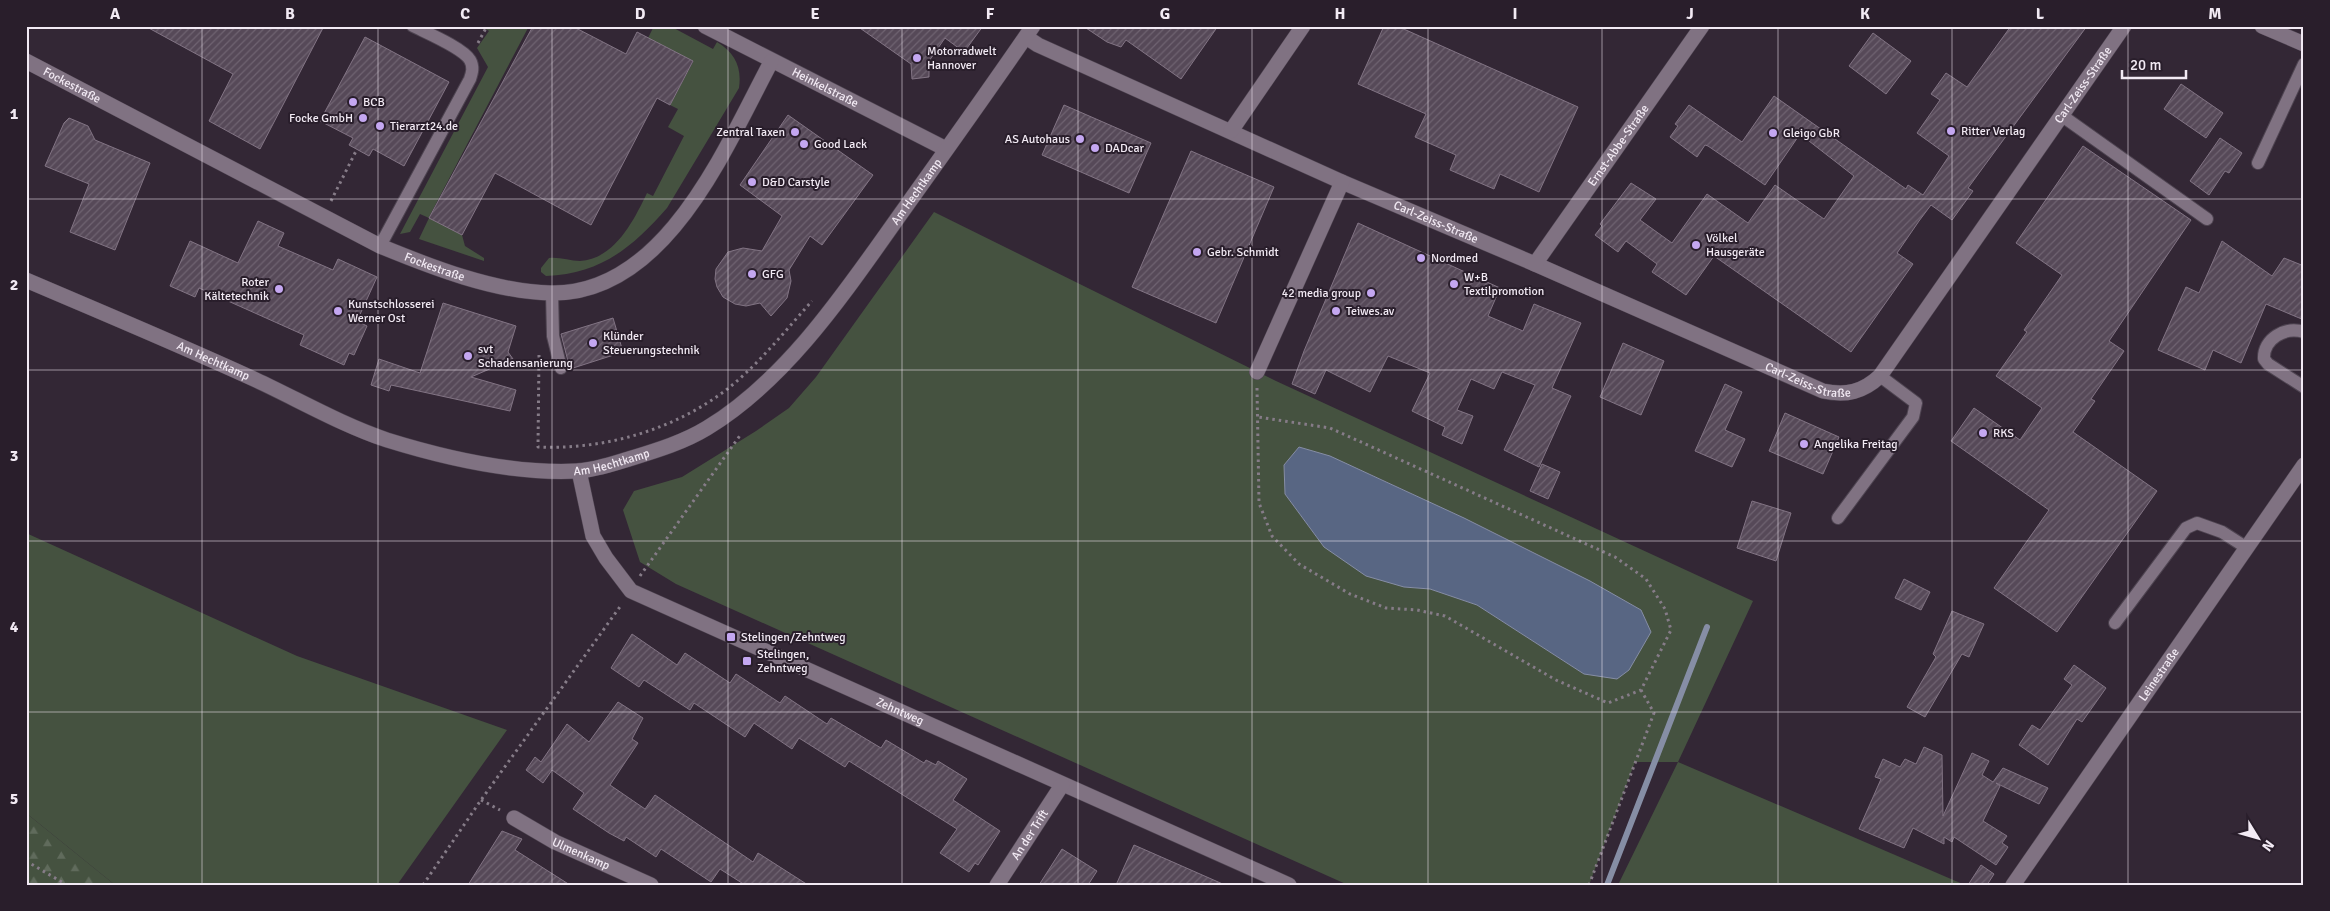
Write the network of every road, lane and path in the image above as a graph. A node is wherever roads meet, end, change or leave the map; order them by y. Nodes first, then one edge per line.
1 (413, 26) edge
2 (705, 26) edge
3 (1303, 26) edge
4 (1702, 26) edge
5 (2124, 26) edge
6 (2262, 26) edge
7 (1030, 32) edge
8 (2304, 44) edge
9 (26, 61) edge
10 (771, 62) junction
11 (2304, 64) edge
12 (2061, 115) junction
13 (1231, 130) junction
14 (357, 149) dead end
15 (946, 149) junction
16 (2258, 162) dead end
17 (1342, 182) junction
18 (323, 218) junction
19 (2207, 219) dead end
20 (380, 246) junction
21 (1535, 264) junction
22 (26, 280) edge
23 (552, 293) junction
24 (814, 299) dead end
25 (2304, 332) edge
26 (539, 352) dead end
27 (561, 368) dead end
28 (1257, 372) joint
29 (1880, 376) junction
30 (2304, 387) edge
31 (1258, 417) junction
32 (741, 434) dead end
33 (2304, 465) edge
34 (579, 471) junction
35 (1838, 518) dead end
36 (2247, 548) junction
37 (631, 592) junction
38 (2114, 622) dead end
39 (1641, 690) junction
40 (1062, 785) junction
41 (514, 818) dead end
42 (26, 861) edge
43 (67, 885) edge
44 (423, 885) edge
45 (651, 885) edge
46 (997, 885) edge
47 (1290, 885) edge
48 (1589, 885) edge
49 (2013, 885) edge

1 - 20 lane
2 - 10 street, Heinkelstraße
3 - 13 street
4 - 21 street, Ernst-Abbe-Straße
5 - 12 street, Carl-Zeiss-Straße
6 - 8 street
7 - 13 street, Carl-Zeiss-Straße
7 - 15 street, Am Hechtkamp
9 - 18 street, Fockestraße
10 - 15 street, Heinkelstraße
10 - 23 street, Fockestraße
11 - 16 lane
12 - 19 lane
12 - 29 street, Carl-Zeiss-Straße
13 - 17 street, Carl-Zeiss-Straße
14 - 18 path
15 - 34 street, Am Hechtkamp
17 - 21 street, Carl-Zeiss-Straße
17 - 28 street
18 - 20 street, Fockestraße
20 - 23 street, Fockestraße
21 - 29 street, Carl-Zeiss-Straße
22 - 34 street, Am Hechtkamp
23 - 27 lane
24 - 26 path
25 - 30 lane
28 - 31 path
29 - 35 lane
31 - 39 path
31 - 39 path
32 - 37 path
33 - 36 street, Leinestraße
34 - 37 street, Zehntweg
36 - 38 lane
36 - 49 street, Leinestraße
37 - 40 street, Zehntweg
37 - 44 path
39 - 48 path
40 - 46 street, An der Trift
40 - 47 street, Zehntweg
41 - 45 street, Ulmenkamp
42 - 43 path

